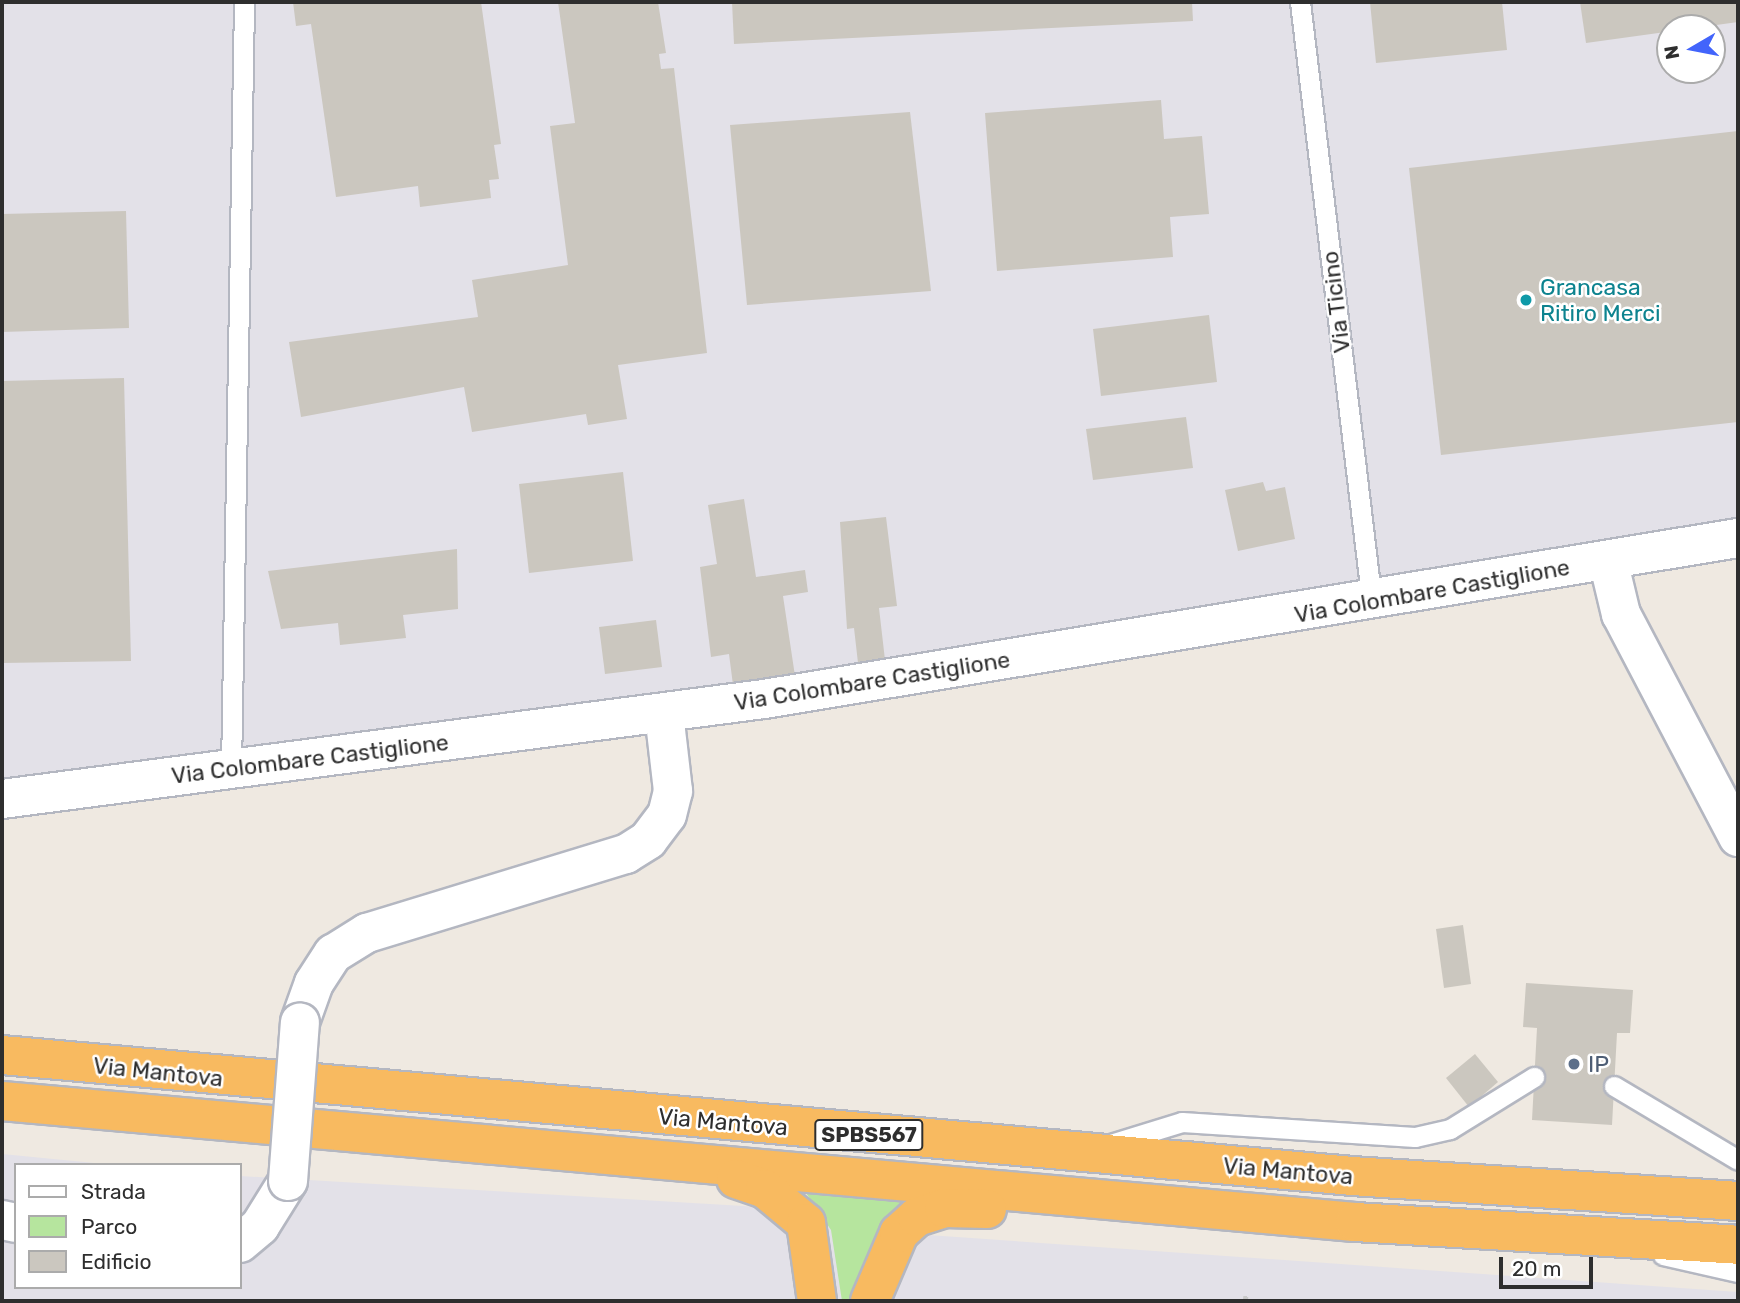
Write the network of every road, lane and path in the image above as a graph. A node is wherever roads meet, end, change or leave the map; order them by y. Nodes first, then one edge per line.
1 (244, 2) edge
2 (1300, 2) edge
3 (1738, 538) edge
4 (1608, 560) junction
5 (1372, 603) junction
6 (664, 713) junction
7 (231, 770) junction
8 (2, 799) edge
9 (1738, 837) edge
10 (2, 1055) edge
11 (1534, 1077) dead end
12 (1614, 1086) dead end
13 (2, 1101) edge
14 (1082, 1153) junction
15 (1738, 1160) edge
16 (701, 1167) junction
17 (1095, 1197) junction
18 (1738, 1201) edge
19 (1587, 1236) junction
20 (242, 1241) edge
21 (1738, 1245) edge
22 (887, 1258) junction
23 (1738, 1272) edge
24 (810, 1293) edge
25 (1246, 1293) dead end
26 (870, 1301) edge
27 (894, 1301) edge
28 (1245, 1301) edge

1 - 7 lane
2 - 5 lane, Via Ticino
3 - 4 street, Via Colombare Castiglione
4 - 5 street, Via Colombare Castiglione
4 - 9 street
5 - 6 street, Via Colombare Castiglione
6 - 7 street, Via Colombare Castiglione
6 - 20 street, bridge
7 - 8 street, Via Colombare Castiglione
10 - 14 highway, Via Mantova / SPBS567
11 - 14 lane
12 - 15 lane
13 - 16 highway, Via Mantova / SPBS567
14 - 18 highway, Via Mantova / SPBS567
16 - 17 highway, Via Mantova / SPBS567
16 - 24 highway
17 - 19 highway, Via Mantova / SPBS567
17 - 22 highway
19 - 21 highway, Via Mantova / SPBS567
19 - 23 lane
22 - 26 highway
22 - 27 highway
25 - 28 path

